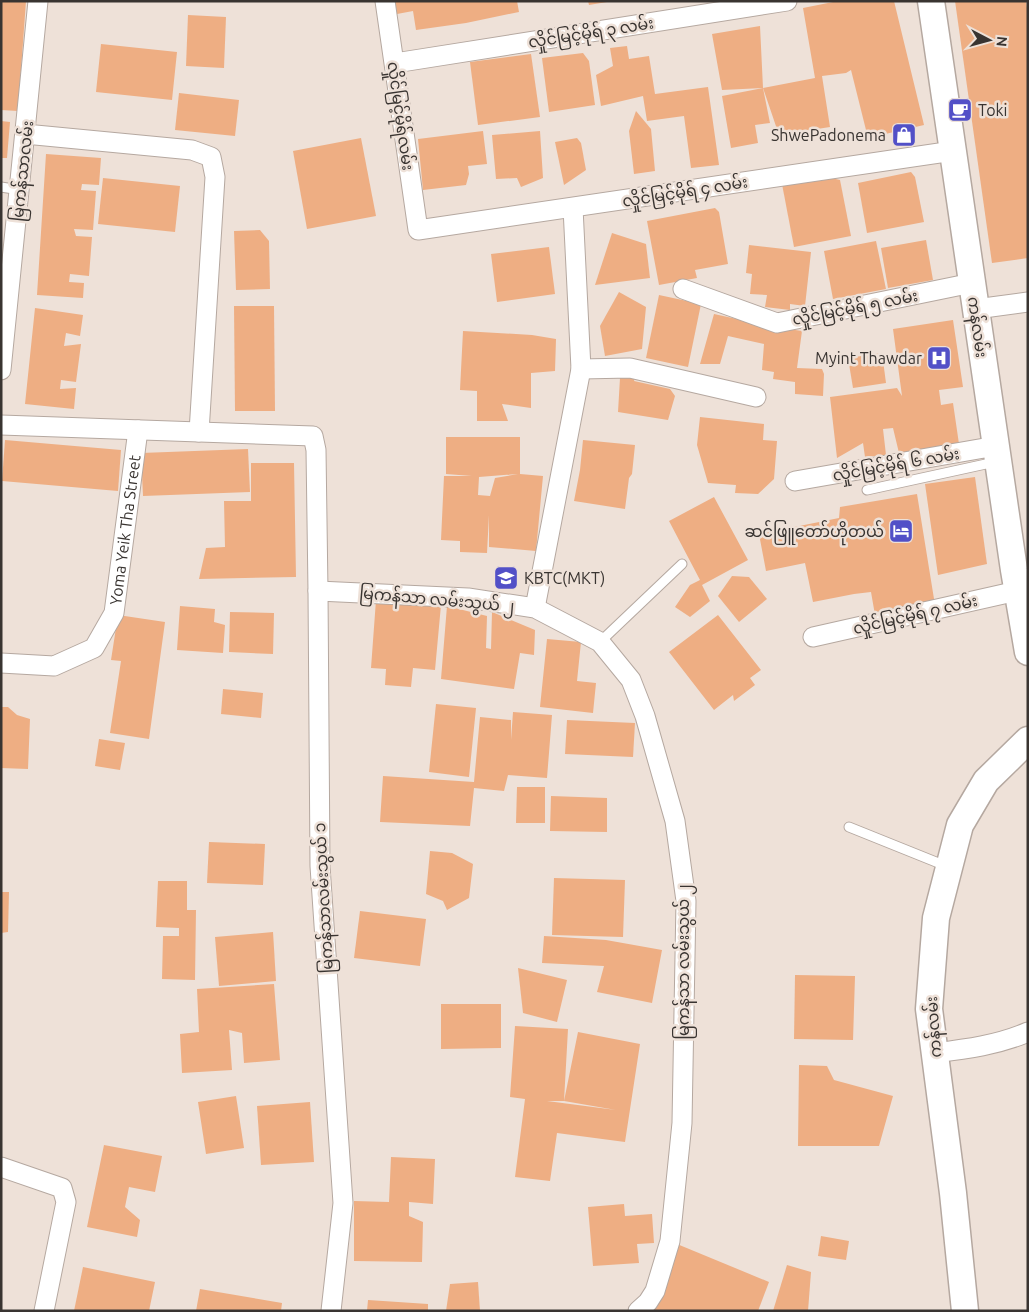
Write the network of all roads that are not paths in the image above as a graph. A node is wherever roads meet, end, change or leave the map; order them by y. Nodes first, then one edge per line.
1 (38, 1) edge
2 (385, 1) edge
3 (787, 1) edge
4 (931, 1) edge
5 (395, 63) junction
6 (25, 134) junction
7 (953, 151) junction
8 (10, 188) edge
9 (573, 208) junction
10 (418, 230) joint
11 (972, 284) junction
12 (683, 289) dead end
13 (1028, 302) edge
14 (976, 309) junction
15 (4, 317) edge
16 (581, 369) junction
17 (1, 370) edge
18 (756, 397) dead end
19 (1, 425) edge
20 (138, 430) junction
21 (199, 432) junction
22 (997, 454) junction
23 (795, 481) dead end
24 (867, 490) dead end
25 (682, 564) dead end
26 (1017, 590) junction
27 (318, 591) junction
28 (535, 608) junction
29 (813, 636) dead end
30 (600, 642) junction
31 (1028, 652) edge
32 (1, 663) edge
33 (1028, 740) edge
34 (849, 827) dead end
35 (949, 867) junction
36 (1028, 1032) edge
37 (934, 1053) junction
38 (1, 1167) edge
39 (44, 1311) edge
40 (331, 1311) edge
41 (638, 1311) edge
42 (965, 1311) edge

1 - 6 street, မြကန်သာလမ်း
2 - 5 street, လှိုင်မြင့်မိုရ်လမ်း
3 - 5 street, လှိုင်မြင့်မိုရ် ၃ လမ်း
4 - 7 main road, ကန်လမ်း
5 - 10 street, လှိုင်မြင့်မိုရ်လမ်း
6 - 8 street, မြကန်သာလမ်း
6 - 21 street
7 - 9 street, လှိုင်မြင့်မိုရ် ၄ လမ်း
7 - 11 main road, ကန်လမ်း
8 - 15 street, မြကန်သာလမ်း
9 - 10 street, လှိုင်မြင့်မိုရ် ၄ လမ်း
9 - 16 street
11 - 12 street, လှိုင်မြင့်မိုရ် ၅ လမ်း
11 - 14 main road, ကန်လမ်း
13 - 14 street
14 - 22 main road, ကန်လမ်း
15 - 17 street, မြကန်သာလမ်း
16 - 18 street
16 - 28 street
19 - 20 street
20 - 21 street
20 - 32 street, Yoma Yeik Tha Street
21 - 27 street, မြကန်သာလမ်းသွယ် ၁
22 - 23 street, လှိုင်မြင့်မိုရ် ၆ လမ်း
22 - 24 lane
22 - 26 main road, ကန်လမ်း
25 - 30 lane
26 - 29 street, လှိုင်မြင့်မိုရ် ၇ လမ်း
26 - 31 main road, ကန်လမ်း
27 - 28 street, မြကန်သာ လမ်းသွယ် ၂
27 - 40 street, မြကန်သာလမ်းသွယ် ၁
28 - 30 street, မြကန်သာ လမ်းသွယ် ၂
30 - 41 street, မြကန်သာ လမ်းသွယ် ၂
33 - 35 main road, ကန်လမ်း
34 - 35 lane
35 - 37 main road, ကန်လမ်း
36 - 37 street
37 - 42 main road, ကန်လမ်း
38 - 39 street

